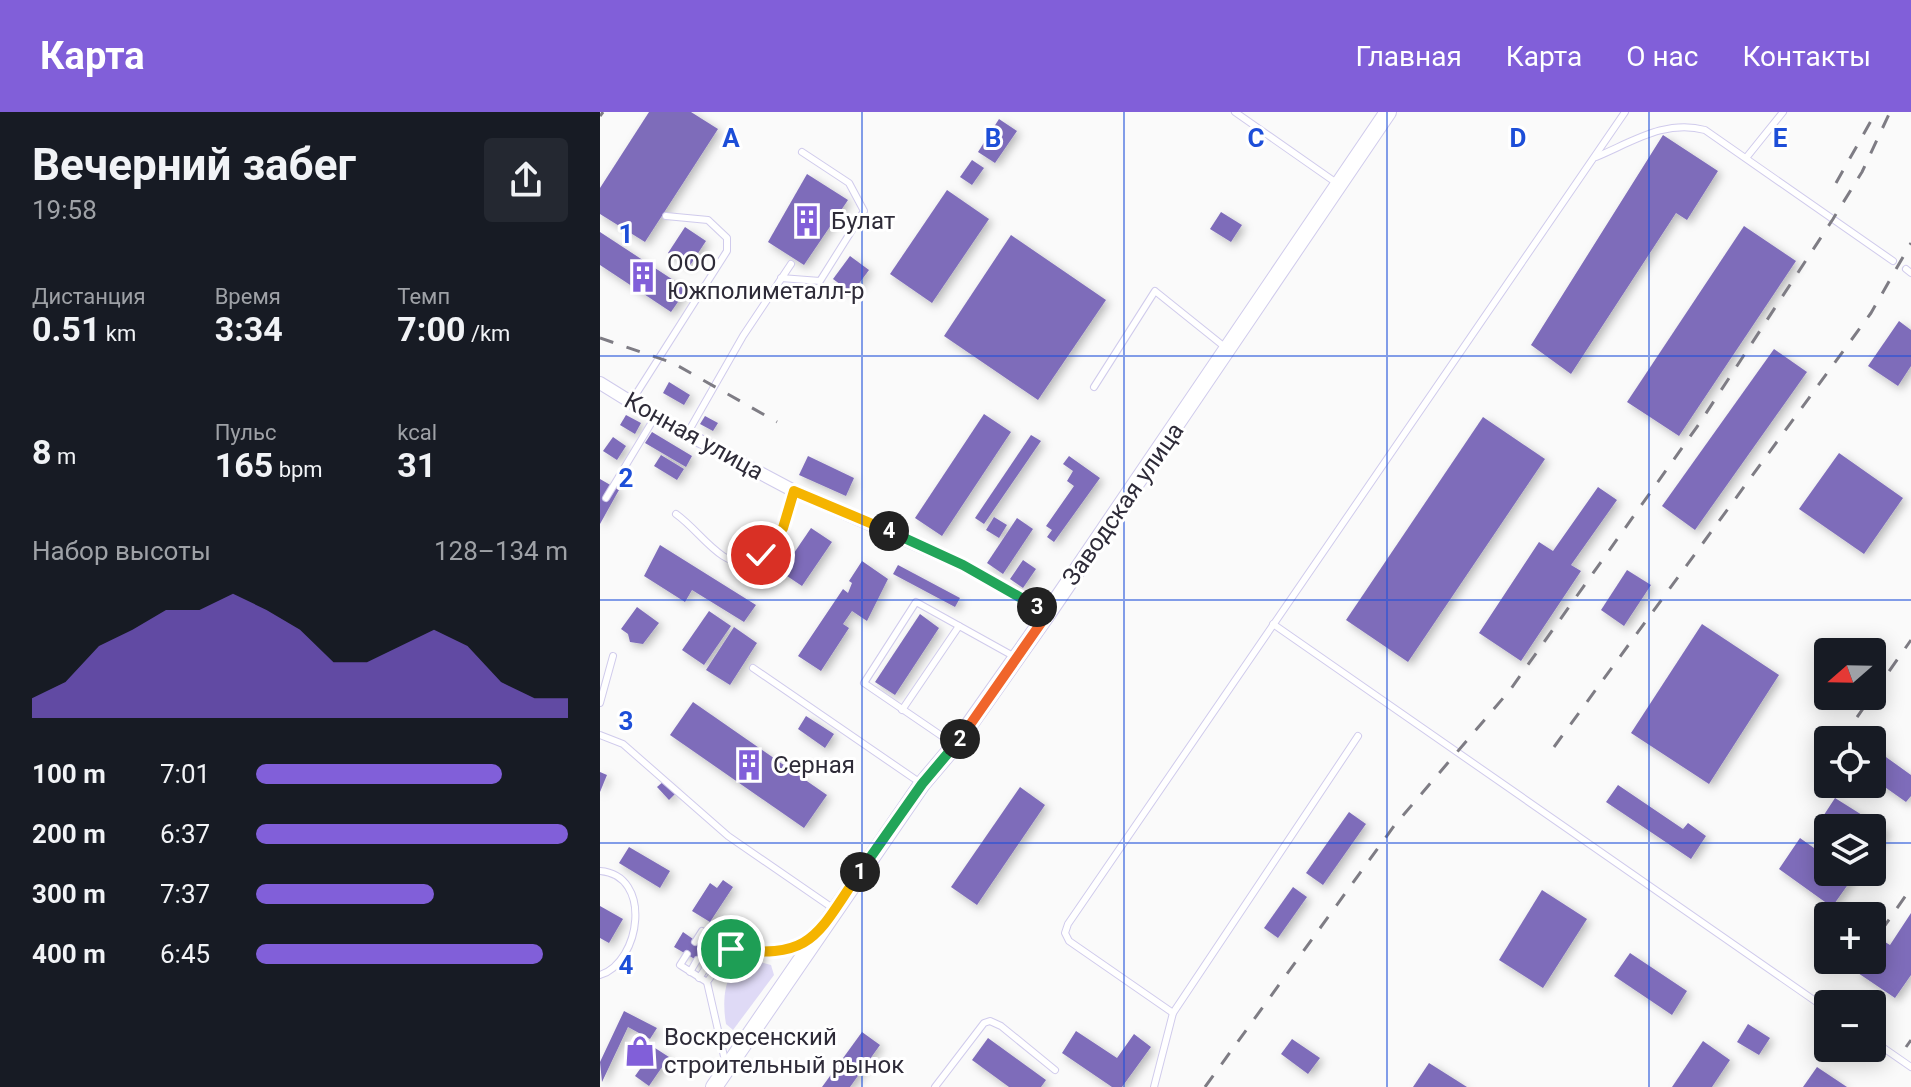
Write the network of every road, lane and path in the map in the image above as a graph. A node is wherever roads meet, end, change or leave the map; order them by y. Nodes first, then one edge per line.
1 (1235, 112) edge
2 (1388, 112) edge
3 (1625, 112) edge
4 (1783, 112) edge
5 (802, 152) dead end
6 (1596, 157) junction
7 (1746, 158) junction
8 (1338, 184) junction
9 (666, 216) dead end
10 (1893, 261) dead end
11 (791, 264) dead end
12 (781, 278) junction
13 (1229, 350) junction
14 (600, 383) edge
15 (1094, 387) dead end
16 (631, 402) junction
17 (655, 417) junction
18 (687, 434) junction
19 (794, 491) junction
20 (606, 498) dead end
21 (676, 514) dead end
22 (1048, 613) junction
23 (1273, 624) junction
24 (959, 626) junction
25 (613, 656) dead end
26 (1017, 658) junction
27 (753, 668) dead end
28 (600, 703) edge
29 (902, 710) junction
30 (600, 735) edge
31 (1358, 736) dead end
32 (955, 745) junction
33 (922, 784) junction
34 (600, 871) edge
35 (834, 909) junction
36 (712, 937) junction
37 (814, 938) junction
38 (695, 942) dead end
39 (721, 943) junction
40 (704, 948) dead end
41 (731, 949) junction
42 (687, 954) dead end
43 (714, 954) dead end
44 (697, 960) dead end
45 (707, 966) dead end
46 (690, 972) junction
47 (600, 975) edge
48 (699, 978) junction
49 (707, 982) junction
50 (1814, 1000) edge
51 (1173, 1013) junction
52 (1886, 1050) edge
53 (727, 1067) junction
54 (1911, 1067) edge
55 (1055, 1070) dead end
56 (714, 1087) edge
57 (935, 1087) edge
58 (1154, 1087) edge

1 - 8 lane
2 - 8 street, Заводская улица
3 - 6 lane
4 - 7 lane
5 - 12 lane
6 - 7 lane
6 - 23 lane
7 - 10 lane
8 - 13 street, Заводская улица
9 - 16 lane
11 - 12 lane
12 - 18 lane
13 - 15 lane
13 - 22 street, Заводская улица
14 - 16 street, Конная улица
16 - 17 street, Конная улица
17 - 18 street, Конная улица
17 - 20 lane
18 - 19 street, Конная улица
19 - 21 lane
19 - 22 street, Конная улица
22 - 26 street, Заводская улица
23 - 50 lane
23 - 51 lane
24 - 26 lane
24 - 29 lane
24 - 29 lane
25 - 28 lane
26 - 32 street, Заводская улица
27 - 33 lane
29 - 32 lane
30 - 35 lane
31 - 51 lane
32 - 33 street, Заводская улица
33 - 35 street, Заводская улица
34 - 47 lane
35 - 37 street, Заводская улица
36 - 38 lane
36 - 39 lane
36 - 40 lane
37 - 41 lane
37 - 53 street, Заводская улица
39 - 41 lane
39 - 43 lane
41 - 49 lane
42 - 46 lane
44 - 46 lane
45 - 48 lane
46 - 48 lane
48 - 49 lane
49 - 53 lane
51 - 58 lane
52 - 54 lane
53 - 56 street, Заводская улица
55 - 57 lane

